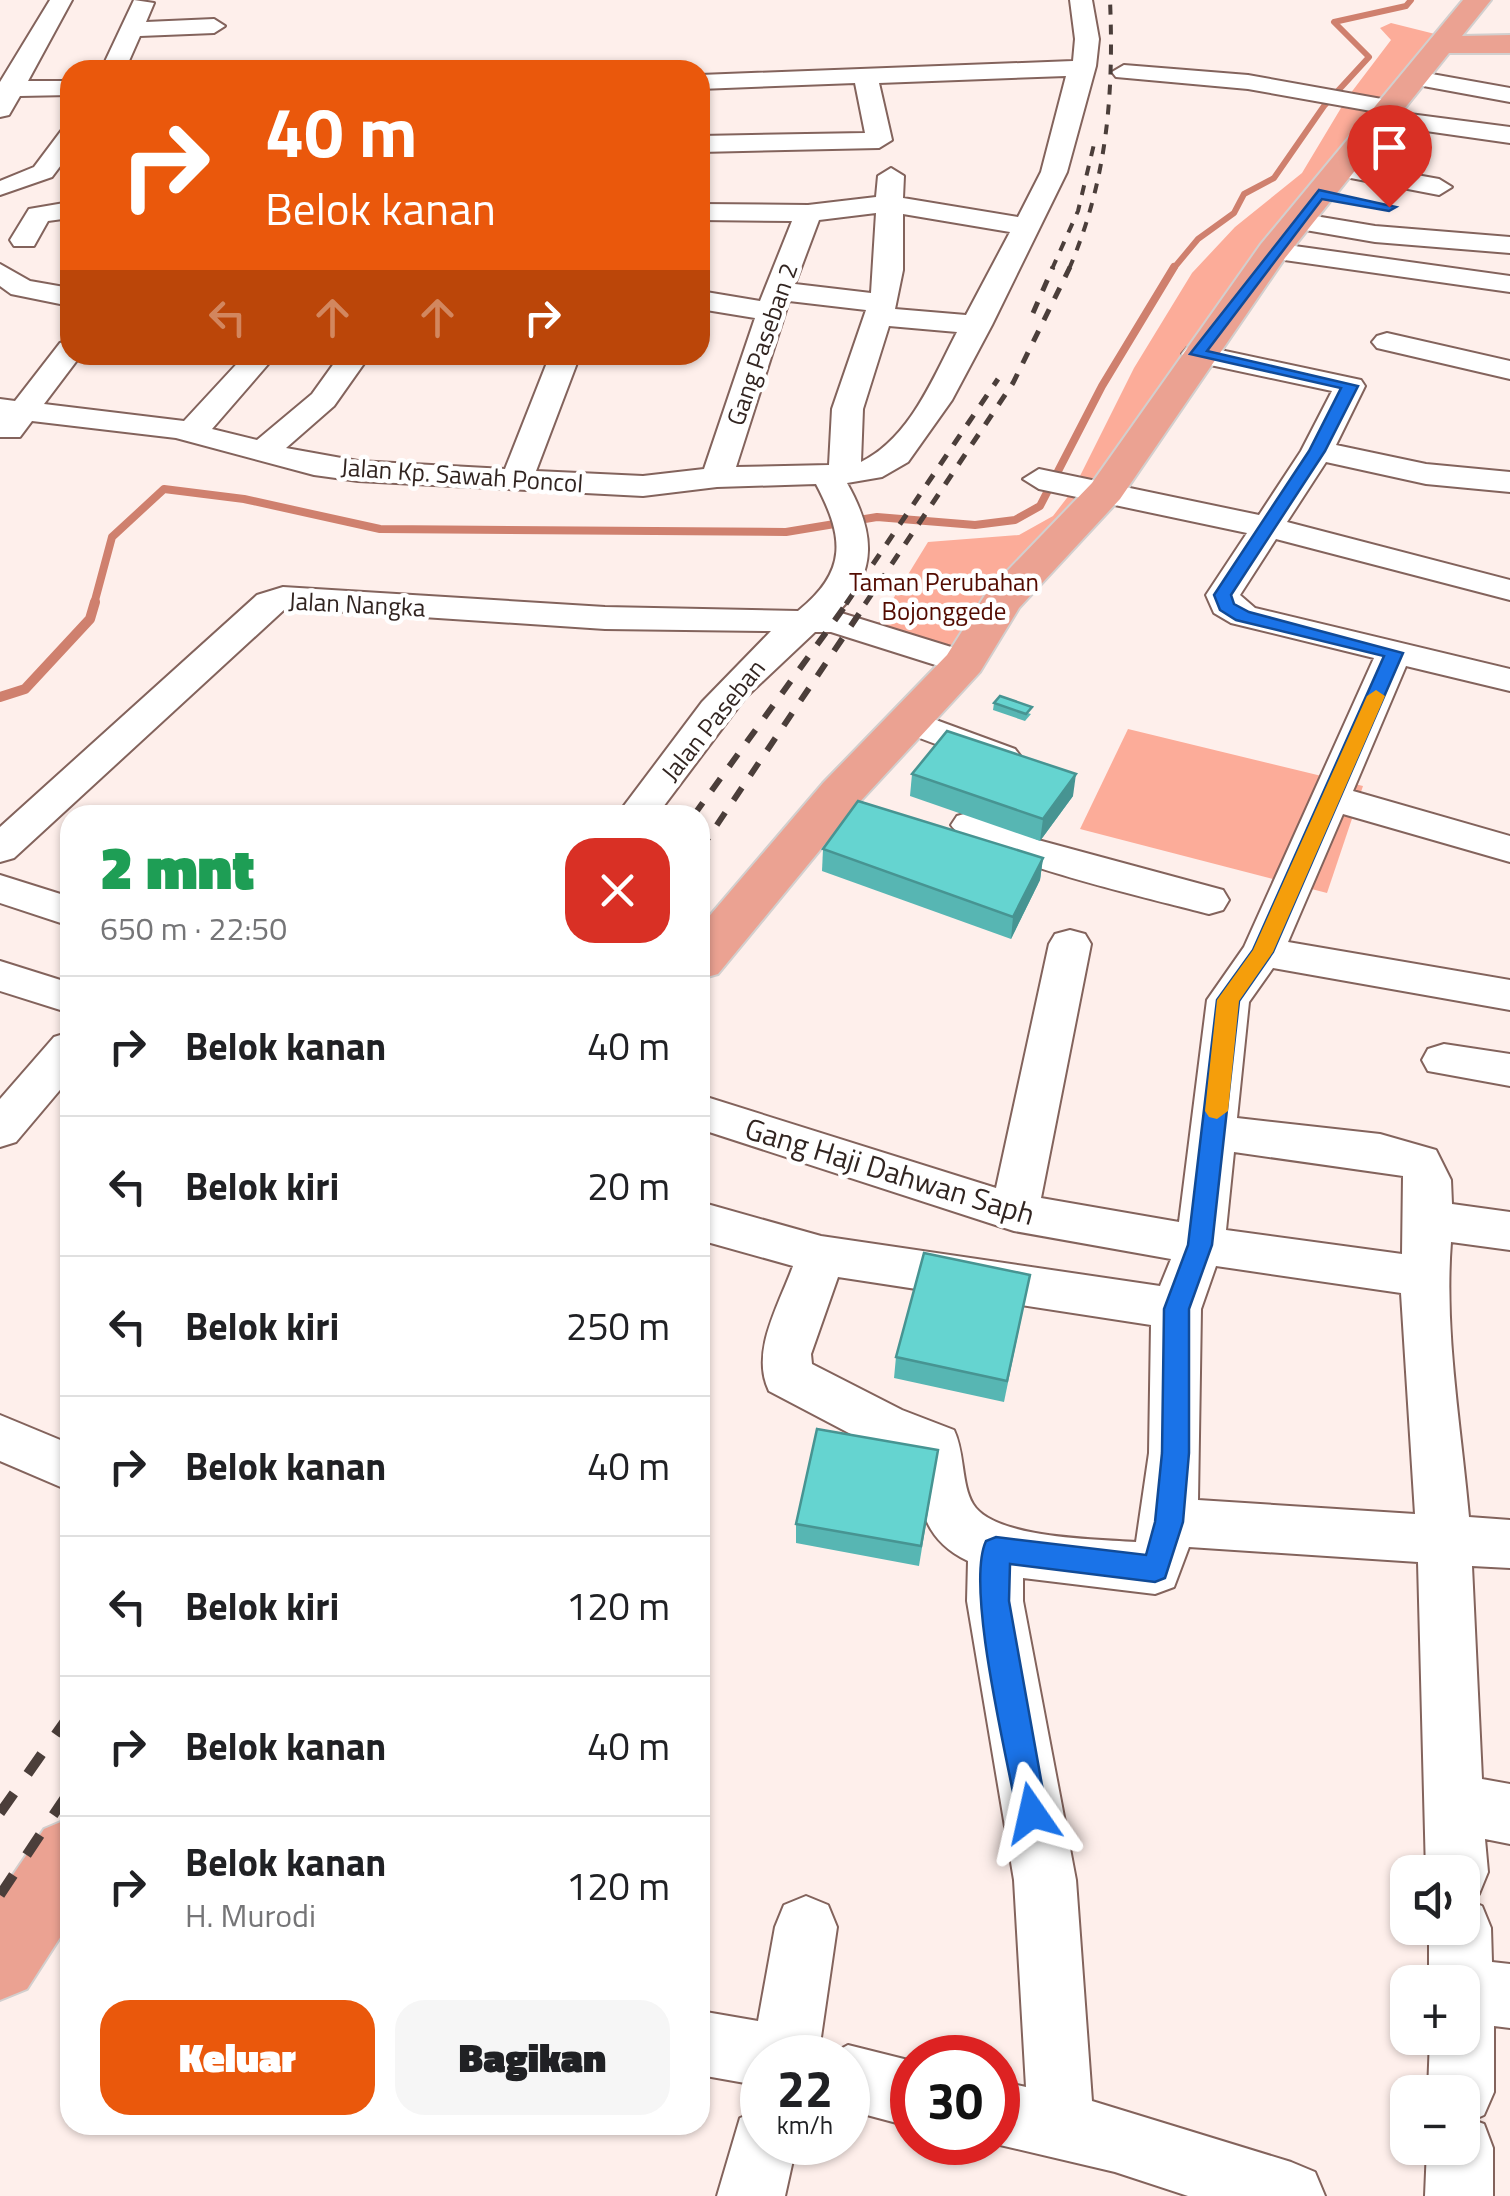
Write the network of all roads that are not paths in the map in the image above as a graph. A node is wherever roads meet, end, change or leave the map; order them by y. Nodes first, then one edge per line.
1 (61, 0) edge
2 (144, 0) edge
3 (1081, 0) edge
4 (1459, 21) edge
5 (214, 26) dead end
6 (132, 28) junction
7 (1510, 29) edge
8 (1510, 44) edge
9 (0, 48) edge
10 (33, 48) junction
11 (118, 60) edge
12 (1080, 68) junction
13 (1124, 72) dead end
14 (866, 76) junction
15 (710, 82) edge
16 (60, 91) edge
17 (1510, 96) edge
18 (1397, 102) junction
19 (5, 108) edge
20 (60, 136) edge
21 (1510, 136) edge
22 (879, 140) junction
23 (710, 144) edge
24 (1439, 187) dead end
25 (3, 195) edge
26 (889, 204) junction
27 (1316, 207) junction
28 (1407, 210) dead end
29 (60, 212) edge
30 (710, 212) edge
31 (808, 213) junction
32 (1024, 226) junction
33 (1436, 239) junction
34 (24, 240) dead end
35 (1510, 245) edge
36 (0, 272) edge
37 (1430, 275) junction
38 (1510, 284) edge
39 (60, 295) edge
40 (710, 300) edge
41 (774, 301) junction
42 (881, 309) junction
43 (978, 325) junction
44 (1197, 354) junction
45 (60, 360) edge
46 (1508, 364) edge
47 (252, 365) edge
48 (349, 365) edge
49 (562, 365) edge
50 (13, 409) edge
51 (191, 433) junction
52 (0, 438) edge
53 (264, 451) junction
54 (1317, 451) junction
55 (717, 477) junction
56 (517, 480) junction
57 (1053, 482) dead end
58 (1510, 482) edge
59 (1106, 491) junction
60 (842, 499) junction
61 (1268, 527) junction
62 (1510, 590) edge
63 (810, 622) junction
64 (1394, 653) junction
65 (964, 662) junction
66 (1510, 680) edge
67 (906, 720) junction
68 (1014, 774) edge
69 (840, 794) junction
70 (1332, 798) junction
71 (645, 805) edge
72 (877, 810) edge
73 (963, 824) dead end
74 (0, 849) edge
75 (1510, 849) edge
76 (0, 889) edge
77 (1209, 900) dead end
78 (60, 909) edge
79 (1070, 944) dead end
80 (710, 949) edge
81 (1263, 952) junction
82 (0, 976) edge
83 (60, 995) edge
84 (1510, 995) edge
85 (60, 1060) edge
86 (1444, 1060) dead end
87 (1510, 1070) edge
88 (710, 1115) edge
89 (0, 1130) edge
90 (1214, 1132) junction
91 (1014, 1212) junction
92 (1429, 1220) junction
93 (710, 1225) edge
94 (1510, 1230) edge
95 (1200, 1245) junction
96 (821, 1255) junction
97 (1426, 1276) junction
98 (1176, 1309) junction
99 (0, 1436) edge
100 (60, 1463) edge
101 (1169, 1522) junction
102 (1444, 1541) junction
103 (1510, 1544) edge
104 (996, 1550) junction
105 (1452, 1804) junction
106 (1510, 1814) edge
107 (1455, 1855) edge
108 (60, 1870) edge
109 (806, 1926) dead end
110 (0, 1962) edge
111 (1480, 1992) edge
112 (1510, 1996) edge
113 (789, 2035) edge
114 (710, 2045) edge
115 (740, 2050) edge
116 (1020, 2120) edge
117 (1061, 2130) junction
118 (758, 2165) edge
119 (1460, 2165) edge
120 (1277, 2195) edge
121 (751, 2196) edge
122 (1459, 2196) edge

1 - 10 street
2 - 6 street
3 - 12 street
4 - 7 main road
4 - 8 main road
4 - 18 main road
5 - 6 street
6 - 11 street
9 - 10 street
10 - 19 street
12 - 14 street
12 - 32 street
13 - 18 street
14 - 15 street
14 - 22 street, Jalan Paseban
16 - 19 street
17 - 18 street
18 - 21 street
18 - 27 main road
20 - 25 street
22 - 23 street
22 - 26 street, Jalan Paseban
24 - 27 street
26 - 31 street
26 - 32 street
26 - 42 street, Jalan Paseban
27 - 33 street
27 - 37 street
27 - 44 main road
28 - 33 street
29 - 34 street
30 - 31 street
31 - 41 street, Gang Paseban 2
32 - 43 street
33 - 35 street
36 - 39 street
37 - 38 street
37 - 46 street
40 - 41 street
41 - 42 street
41 - 55 street, Gang Paseban 2
42 - 43 street
42 - 60 street, Jalan Paseban
43 - 60 street
44 - 54 street
44 - 59 main road
45 - 50 street
47 - 51 street
48 - 53 street
49 - 56 street
50 - 51 street, Jalan Kp. Sawah Poncol
50 - 52 street
51 - 53 street, Jalan Kp. Sawah Poncol
53 - 56 street, Jalan Kp. Sawah Poncol
54 - 58 street
54 - 61 street
55 - 56 street, Jalan Kp. Sawah Poncol
55 - 60 street, Jalan Kp. Sawah Poncol
57 - 59 street
59 - 61 street
59 - 65 main road
60 - 63 street, Jalan Paseban
61 - 62 street
61 - 64 street
63 - 65 street, Jalan Nangka
63 - 71 street, Jalan Paseban
63 - 74 street, Jalan Nangka
64 - 66 street
64 - 70 street
65 - 67 main road
67 - 68 street
67 - 69 main road
69 - 72 street
69 - 80 main road
70 - 75 street
70 - 81 street
73 - 77 street
76 - 78 street
79 - 91 street
81 - 84 street
81 - 90 street
82 - 83 street
85 - 89 street
86 - 87 street
88 - 91 street, Gang Haji Dahwan Saph
90 - 92 street
90 - 95 street
91 - 95 street, Gang Haji Dahwan Saph
92 - 94 street
92 - 97 street
93 - 96 street
95 - 97 street, Gang Haji Dahwan Saph
95 - 98 street
96 - 98 street
96 - 104 street
97 - 102 street
98 - 101 street
99 - 100 street
101 - 102 street
101 - 104 street
102 - 103 street
102 - 105 street
104 - 117 street
105 - 106 street
105 - 107 street
108 - 110 main road
109 - 113 street
111 - 112 street
114 - 115 street
116 - 117 street
117 - 120 street
118 - 121 street
119 - 122 street

